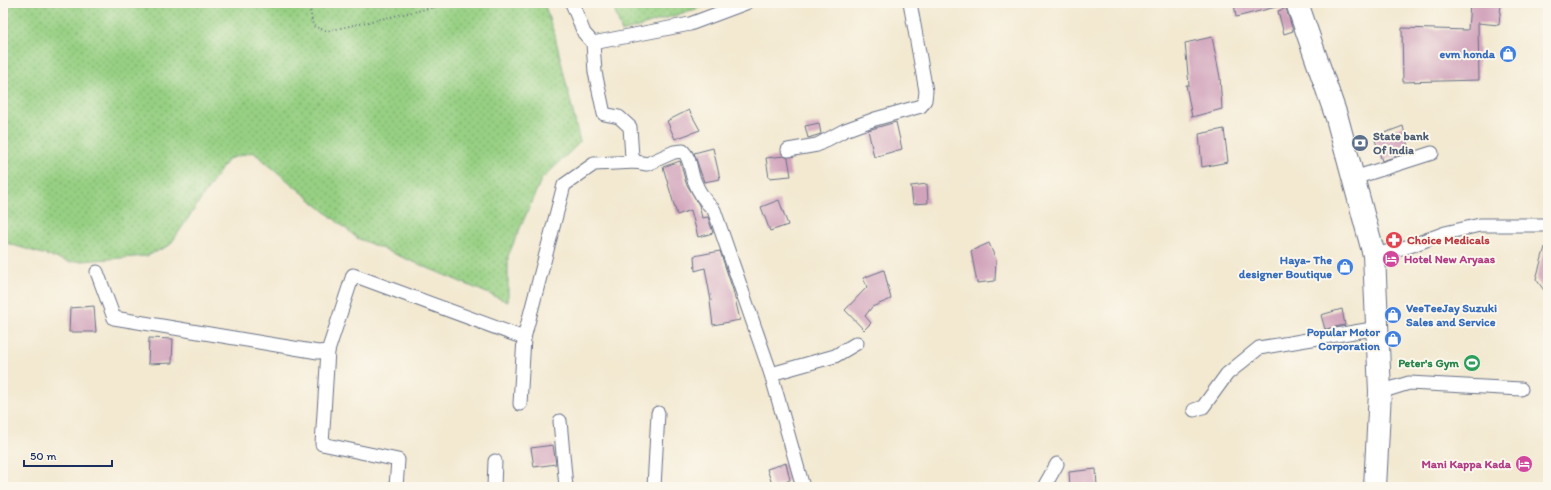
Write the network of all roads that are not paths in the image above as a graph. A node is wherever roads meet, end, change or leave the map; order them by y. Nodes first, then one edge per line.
1 (572, 3) edge
2 (746, 3) edge
3 (910, 3) edge
4 (1297, 3) edge
5 (593, 43) junction
6 (788, 150) dead end
7 (1432, 153) dead end
8 (636, 162) junction
9 (1354, 178) junction
10 (1548, 225) edge
11 (1374, 255) junction
12 (97, 272) dead end
13 (1378, 328) junction
14 (524, 338) junction
15 (857, 343) dead end
16 (328, 351) junction
17 (771, 374) junction
18 (1521, 389) dead end
19 (1380, 392) junction
20 (520, 404) dead end
21 (1194, 410) dead end
22 (658, 413) dead end
23 (560, 421) dead end
24 (495, 461) dead end
25 (1057, 464) dead end
26 (396, 487) edge
27 (494, 487) edge
28 (566, 487) edge
29 (654, 487) edge
30 (803, 487) edge
31 (1044, 487) edge
32 (1375, 487) edge

1 - 5 street
2 - 5 street
3 - 6 street
4 - 9 highway
5 - 8 street
7 - 9 street
8 - 14 street
8 - 17 street
9 - 11 highway
10 - 11 street
11 - 13 highway
12 - 16 street
13 - 19 highway
13 - 21 street
14 - 16 street
14 - 20 street
15 - 17 street
16 - 26 street
17 - 30 street
18 - 19 street
19 - 32 highway
22 - 29 street
23 - 28 street
24 - 27 street
25 - 31 street

